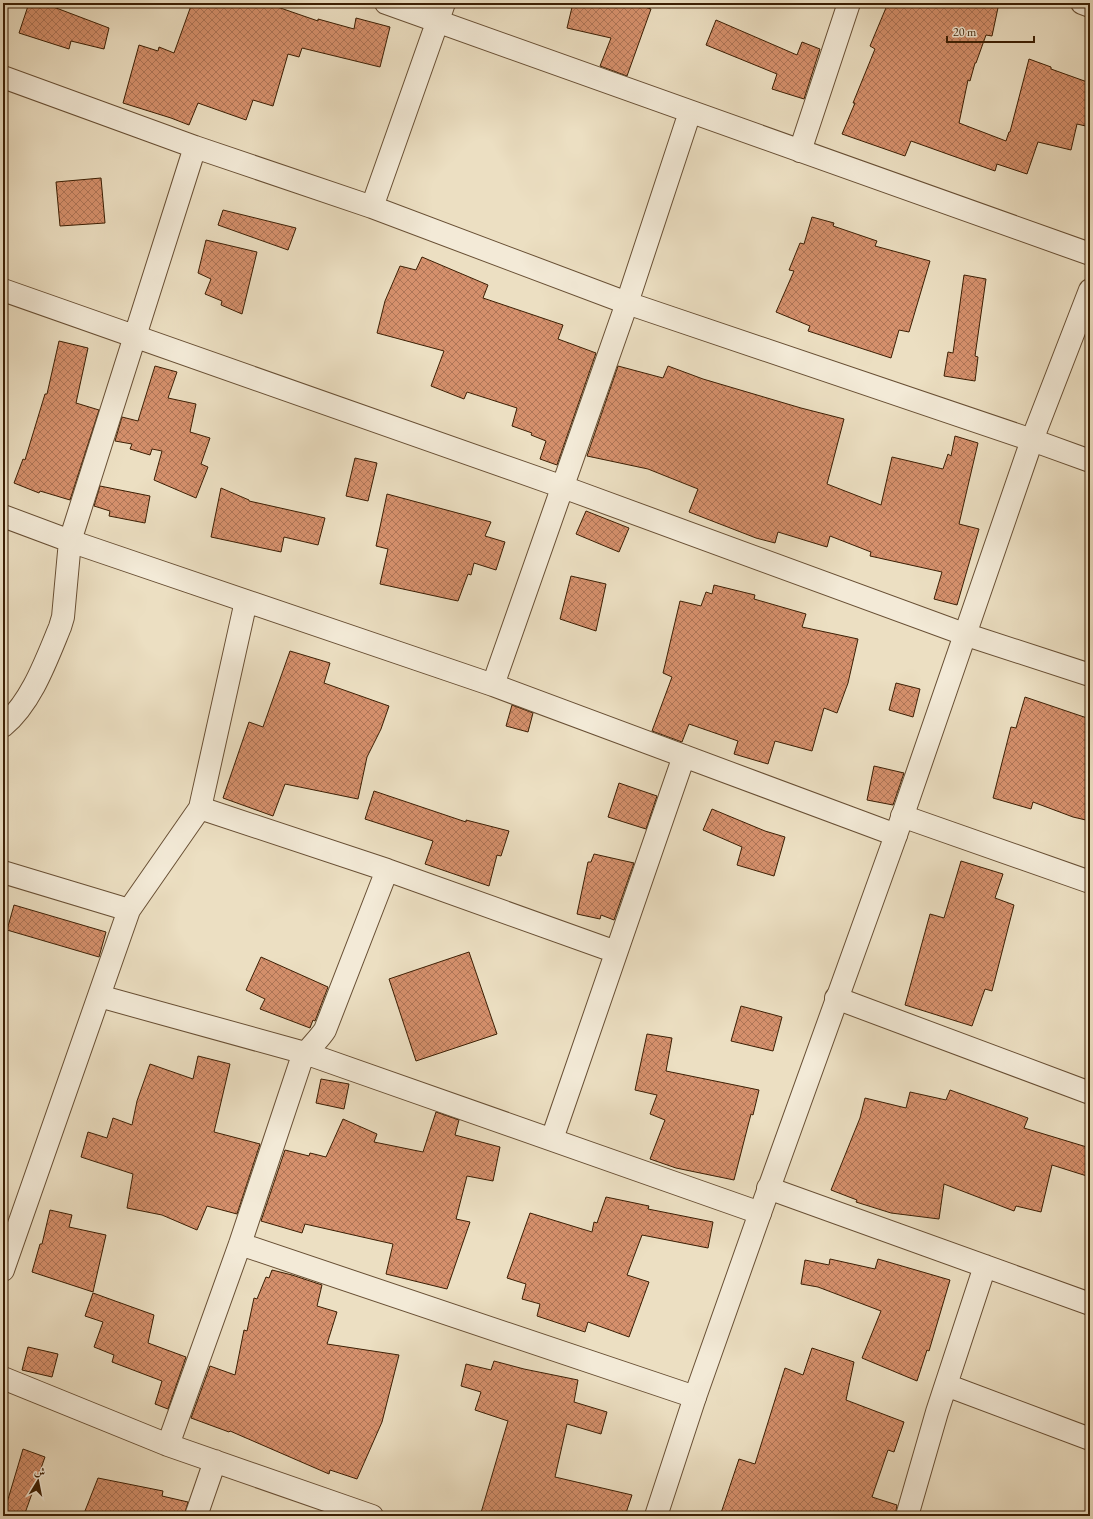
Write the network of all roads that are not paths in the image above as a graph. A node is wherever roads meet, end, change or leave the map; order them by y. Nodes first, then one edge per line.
1 (386, 3) edge
2 (849, 3) edge
3 (1082, 3) edge
4 (1090, 6) edge
5 (440, 12) edge
6 (3, 77) edge
7 (690, 112) junction
8 (195, 147) junction
9 (800, 151) junction
10 (372, 208) junction
11 (1090, 254) edge
12 (3, 290) edge
13 (1090, 290) edge
14 (627, 303) junction
15 (135, 336) junction
16 (1032, 440) junction
17 (1090, 461) edge
18 (563, 486) junction
19 (3, 516) edge
20 (70, 541) junction
21 (246, 600) junction
22 (964, 634) junction
23 (1090, 675) edge
24 (493, 685) junction
25 (3, 726) edge
26 (684, 756) junction
27 (200, 808) junction
28 (899, 825) junction
29 (387, 870) junction
30 (3, 872) edge
31 (1090, 882) edge
32 (129, 910) junction
33 (616, 952) junction
34 (99, 996) junction
35 (836, 998) junction
36 (305, 1053) junction
37 (1090, 1093) edge
38 (552, 1139) junction
39 (768, 1188) junction
40 (760, 1213) junction
41 (240, 1244) junction
42 (985, 1266) junction
43 (3, 1270) edge
44 (1090, 1304) edge
45 (3, 1378) edge
46 (946, 1385) junction
47 (695, 1397) junction
48 (1090, 1439) edge
49 (168, 1445) junction
50 (215, 1461) junction
51 (196, 1516) edge
52 (372, 1516) edge
53 (656, 1516) edge
54 (907, 1516) edge

1 - 5 street
2 - 9 street
3 - 4 street
5 - 7 street
5 - 10 street
6 - 8 street
7 - 9 street
7 - 14 street
8 - 10 street
8 - 15 street
9 - 11 street
10 - 14 street
12 - 15 street
13 - 16 street
14 - 16 street
14 - 18 street
15 - 18 street
15 - 20 street
16 - 17 street
16 - 22 street
18 - 22 street
18 - 24 street
19 - 20 street
20 - 21 street
20 - 25 street
21 - 24 street
21 - 27 street
22 - 23 street
22 - 28 street
24 - 26 street
26 - 28 street
26 - 33 street
27 - 29 street
27 - 32 street
28 - 31 street
28 - 35 street
29 - 33 street
29 - 36 street
30 - 32 street
32 - 34 street
33 - 38 street
34 - 36 street
34 - 43 street
35 - 37 street
35 - 39 street
36 - 38 street
36 - 41 street
38 - 40 street
39 - 40 street
39 - 42 street
40 - 47 street
41 - 47 street
41 - 49 street
42 - 44 street
42 - 46 street
45 - 49 street
46 - 48 street
46 - 54 street
47 - 53 street
49 - 50 street
50 - 51 street
50 - 52 street

